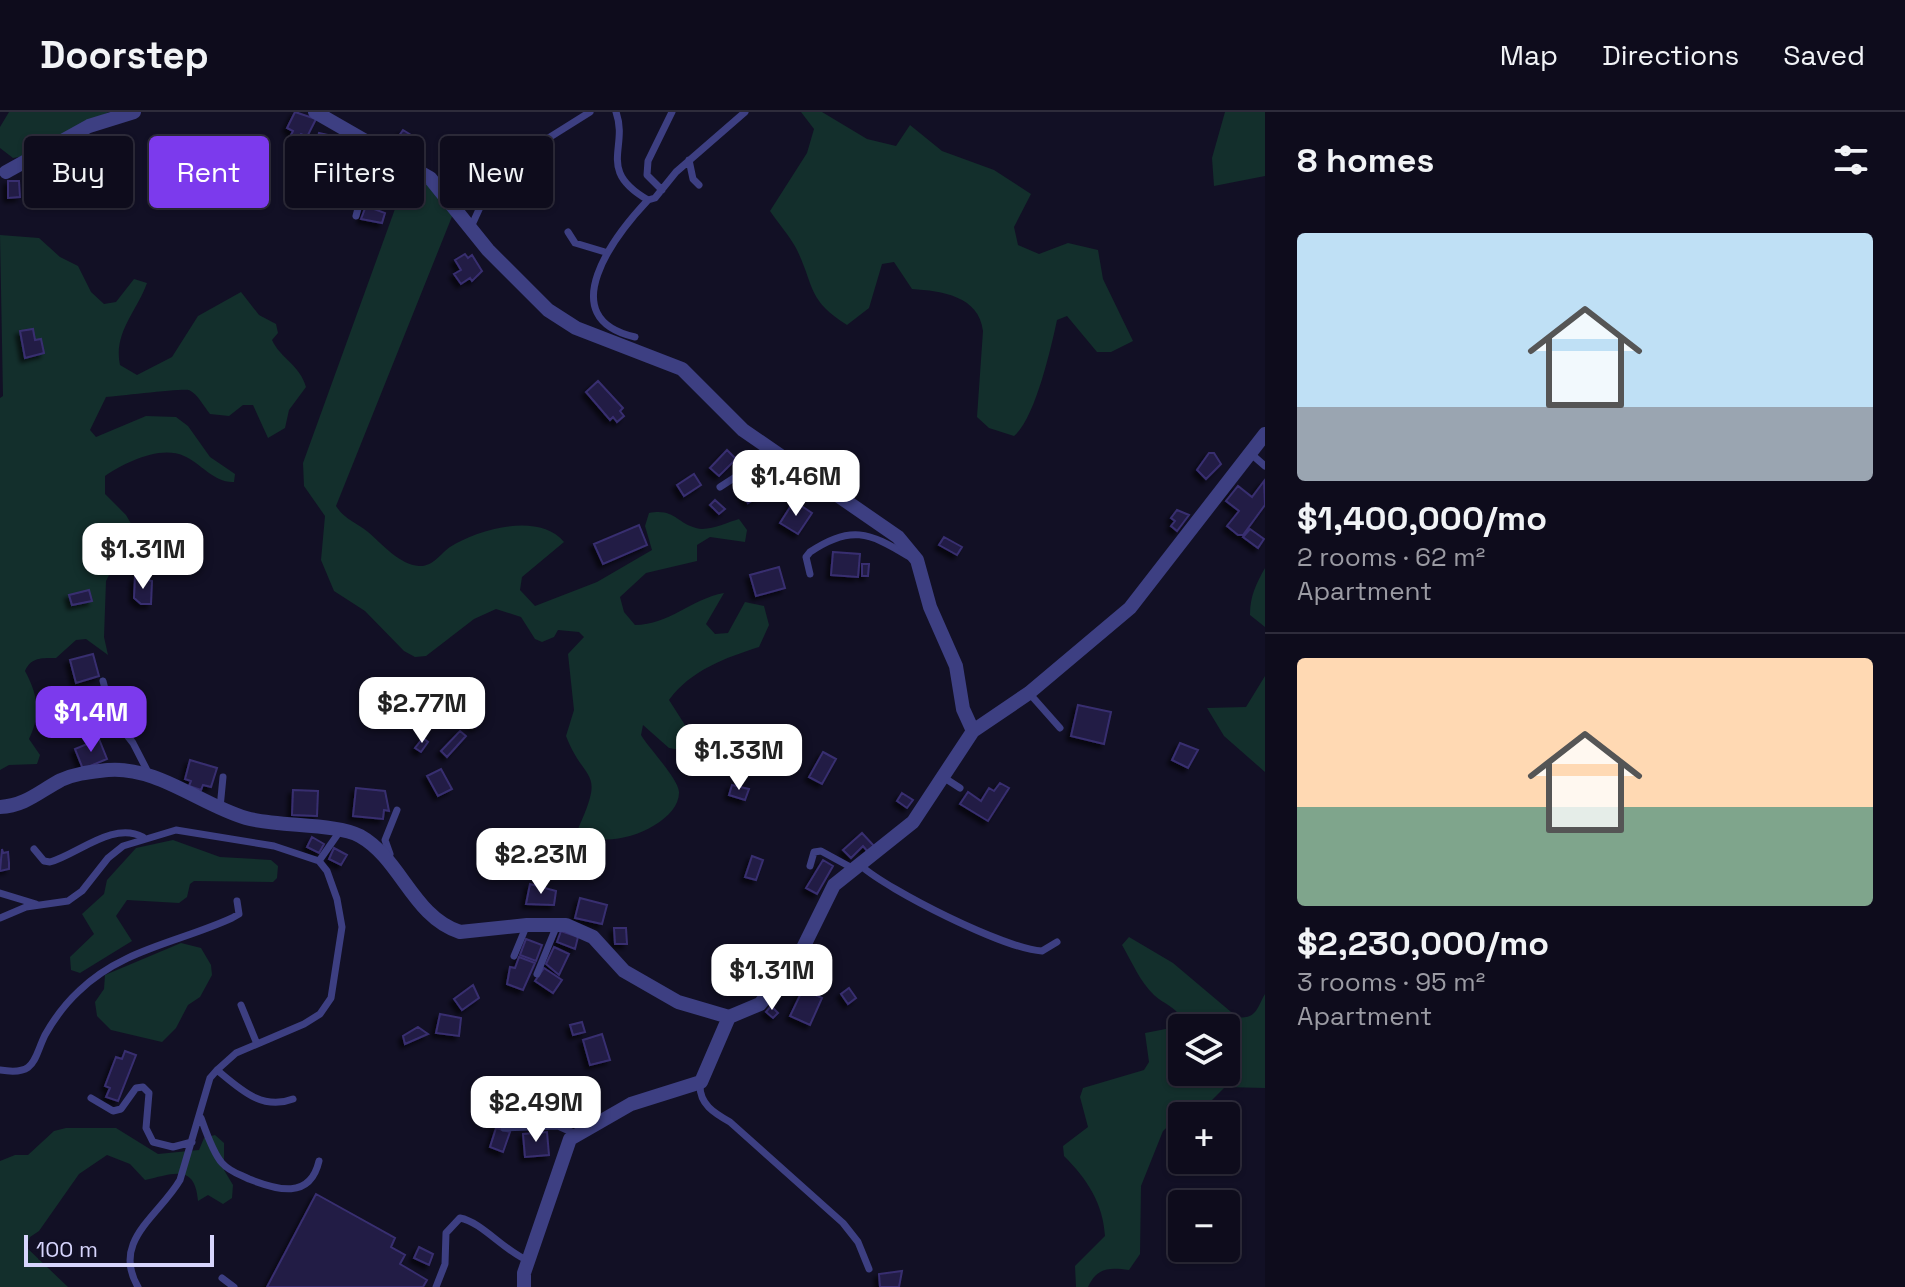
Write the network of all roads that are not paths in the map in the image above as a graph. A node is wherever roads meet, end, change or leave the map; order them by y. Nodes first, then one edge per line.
1 (134, 112) edge
2 (315, 112) edge
3 (590, 112) edge
4 (616, 112) edge
5 (672, 112) edge
6 (745, 112) edge
7 (358, 136) edge
8 (552, 136) edge
9 (689, 160) junction
10 (6, 172) dead end
11 (424, 174) edge
12 (699, 185) dead end
13 (662, 190) junction
14 (648, 200) junction
15 (358, 208) edge
16 (480, 208) edge
17 (356, 216) dead end
18 (471, 227) junction
19 (568, 232) dead end
20 (605, 252) junction
21 (635, 337) dead end
22 (1265, 434) edge
23 (1249, 451) junction
24 (774, 452) junction
25 (1265, 466) edge
26 (720, 487) dead end
27 (917, 560) junction
28 (810, 574) dead end
29 (103, 681) dead end
30 (1029, 693) junction
31 (1060, 728) dead end
32 (973, 731) junction
33 (223, 777) dead end
34 (943, 777) junction
35 (151, 778) junction
36 (960, 788) dead end
37 (0, 807) edge
38 (220, 808) junction
39 (397, 810) dead end
40 (340, 831) junction
41 (143, 837) junction
42 (34, 849) dead end
43 (319, 861) junction
44 (810, 866) dead end
45 (857, 867) junction
46 (0, 893) edge
47 (415, 897) junction
48 (237, 901) dead end
49 (38, 905) junction
50 (0, 918) edge
51 (559, 924) junction
52 (527, 925) junction
53 (1057, 942) dead end
54 (514, 956) dead end
55 (537, 974) dead end
56 (241, 1005) dead end
57 (729, 1017) junction
58 (257, 1044) junction
59 (0, 1070) edge
60 (217, 1070) junction
61 (701, 1082) junction
62 (91, 1098) dead end
63 (293, 1099) dead end
64 (200, 1116) junction
65 (504, 1128) dead end
66 (577, 1135) junction
67 (192, 1142) junction
68 (319, 1161) dead end
69 (529, 1261) junction
70 (869, 1269) dead end
71 (222, 1278) dead end
72 (138, 1287) edge
73 (234, 1287) edge
74 (436, 1287) edge
75 (524, 1287) edge

1 - 10 street
2 - 7 street
3 - 8 lane
4 - 14 lane
5 - 13 lane
6 - 9 lane
9 - 12 lane
9 - 13 lane
11 - 18 street
13 - 14 lane
14 - 20 lane
15 - 17 lane
16 - 18 lane
18 - 24 street
19 - 20 lane
20 - 21 lane
22 - 23 street
23 - 25 lane
23 - 30 street
24 - 26 lane
24 - 27 street
27 - 28 lane
27 - 32 street
29 - 35 lane
30 - 31 lane
30 - 32 street
32 - 34 street
33 - 38 lane
34 - 36 lane
34 - 45 street
35 - 37 street
35 - 38 street
38 - 40 street
39 - 47 lane
40 - 43 lane
40 - 47 street
41 - 42 lane
41 - 43 lane
41 - 49 lane
43 - 58 lane
44 - 45 lane
45 - 53 lane
45 - 57 street
46 - 49 lane
47 - 52 street
48 - 59 lane
49 - 50 lane
51 - 52 street
51 - 55 lane
51 - 57 street
52 - 54 lane
56 - 58 lane
57 - 61 street
58 - 60 lane
60 - 63 lane
60 - 64 lane
61 - 66 street
61 - 70 lane
62 - 67 lane
64 - 67 lane
64 - 68 lane
65 - 66 lane
66 - 69 street
67 - 72 lane
69 - 74 lane
69 - 75 street
71 - 73 lane

